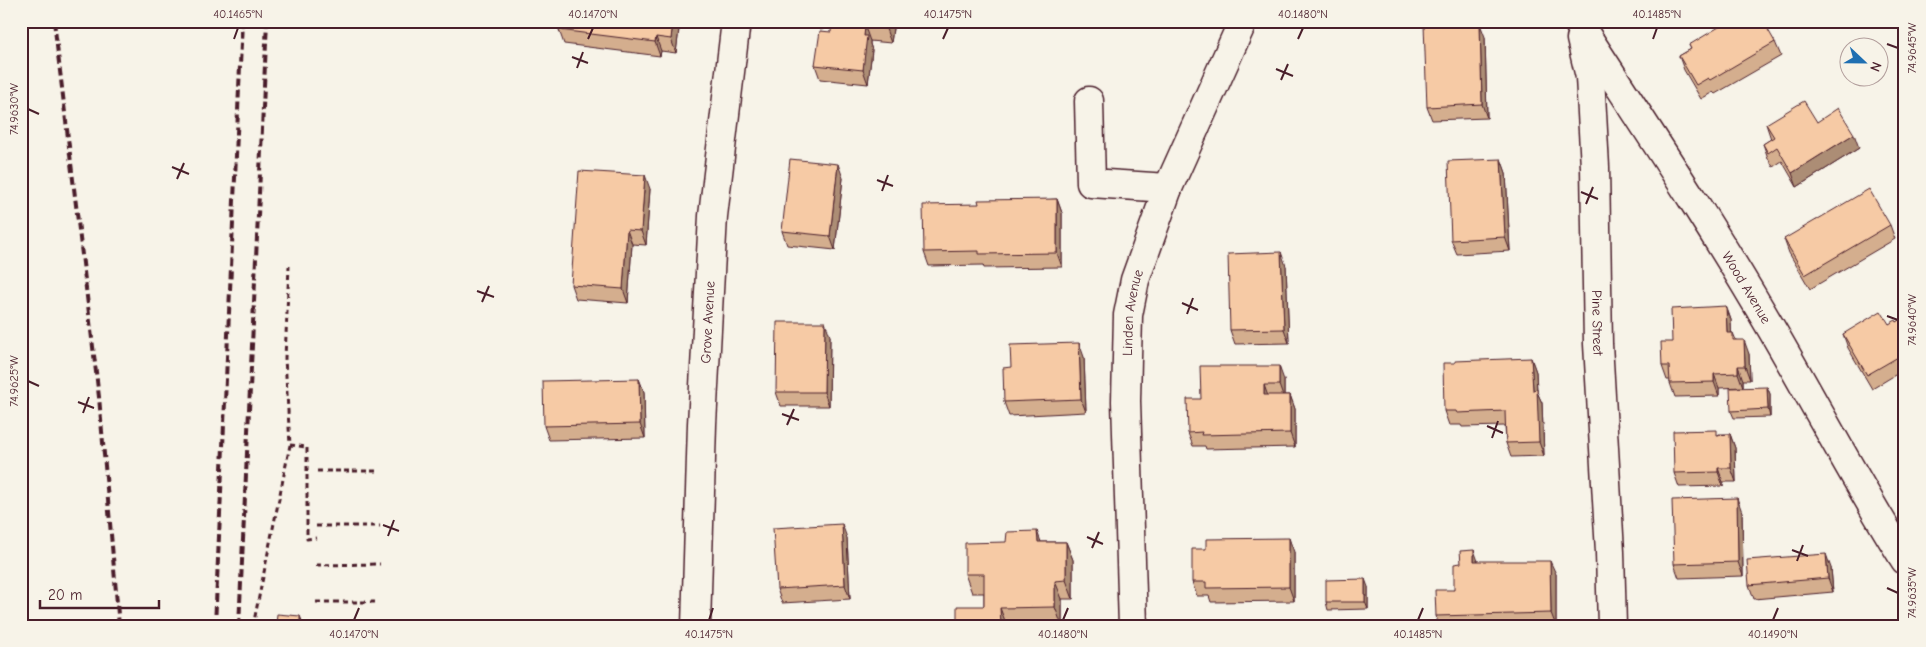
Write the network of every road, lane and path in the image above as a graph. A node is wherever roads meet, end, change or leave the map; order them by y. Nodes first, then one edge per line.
1 (736, 21) edge
2 (1243, 21) edge
3 (1576, 21) edge
4 (1089, 101) dead end
5 (1168, 188) junction
6 (289, 266) dead end
7 (290, 445) junction
8 (318, 471) dead end
9 (380, 472) dead end
10 (316, 526) dead end
11 (380, 526) dead end
12 (316, 538) dead end
13 (1905, 560) edge
14 (380, 564) dead end
15 (316, 565) dead end
16 (316, 602) dead end
17 (379, 602) dead end
18 (253, 626) edge
19 (696, 626) edge
20 (1133, 626) edge
21 (1612, 626) edge

1 - 19 street, Grove Avenue
2 - 5 street, Linden Avenue
3 - 13 street, Wood Avenue
3 - 21 street, Pine Street
4 - 5 street
5 - 20 street, Linden Avenue
6 - 7 path
7 - 12 path
7 - 18 path
8 - 9 path
10 - 11 path
14 - 15 path
16 - 17 path

